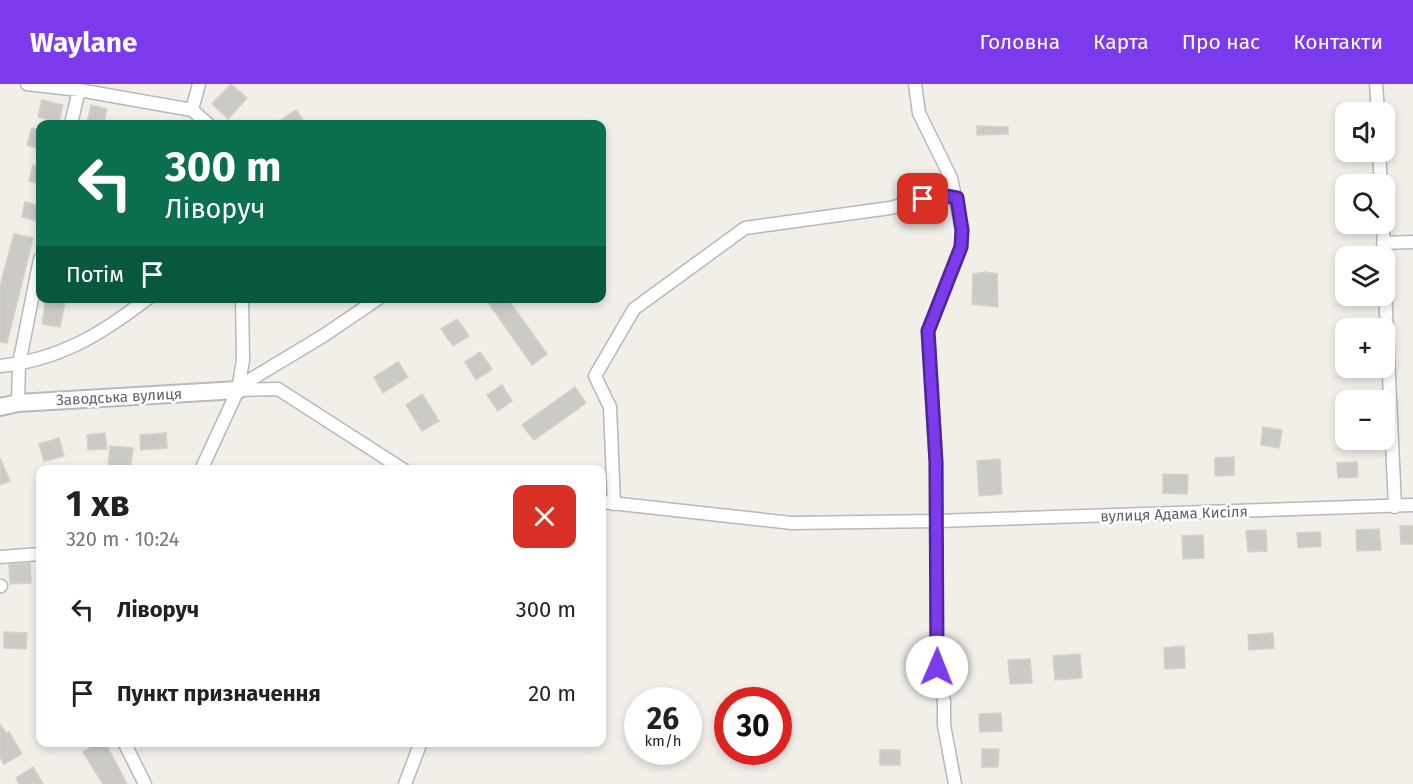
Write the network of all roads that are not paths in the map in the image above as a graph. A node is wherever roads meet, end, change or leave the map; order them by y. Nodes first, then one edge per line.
1 (27, 84) edge
2 (198, 84) edge
3 (915, 84) edge
4 (1376, 84) edge
5 (79, 90) junction
6 (1377, 102) edge
7 (192, 110) junction
8 (72, 120) edge
9 (203, 120) edge
10 (957, 198) junction
11 (1383, 234) edge
12 (1413, 242) edge
13 (1383, 243) junction
14 (1383, 246) edge
15 (36, 279) edge
16 (142, 303) edge
17 (242, 303) edge
18 (372, 303) edge
19 (1386, 306) edge
20 (19, 364) junction
21 (0, 366) edge
22 (238, 390) junction
23 (18, 404) junction
24 (0, 407) edge
25 (203, 465) edge
26 (396, 465) edge
27 (612, 503) edge
28 (1413, 506) edge
29 (1395, 507) junction
30 (936, 521) junction
31 (36, 554) edge
32 (0, 557) edge
33 (126, 747) edge
34 (420, 747) edge
35 (145, 784) edge
36 (405, 784) edge
37 (955, 784) edge

1 - 5 street
2 - 7 street
3 - 10 street
4 - 6 street
5 - 7 street
5 - 8 street
7 - 9 street
10 - 27 street
10 - 30 street
11 - 13 street
12 - 13 street
13 - 14 street
15 - 20 street
16 - 20 street
17 - 22 street
18 - 22 street
19 - 29 street
20 - 21 street
20 - 23 street
22 - 23 street, Заводська вулиця
22 - 25 street
22 - 26 street, Заводська вулиця
23 - 24 street, Заводська вулиця
27 - 30 street, вулиця Адама Кисіля
28 - 29 street, вулиця Адама Кисіля
29 - 30 street, вулиця Адама Кисіля
30 - 37 street
31 - 32 street
33 - 35 street
34 - 36 street

